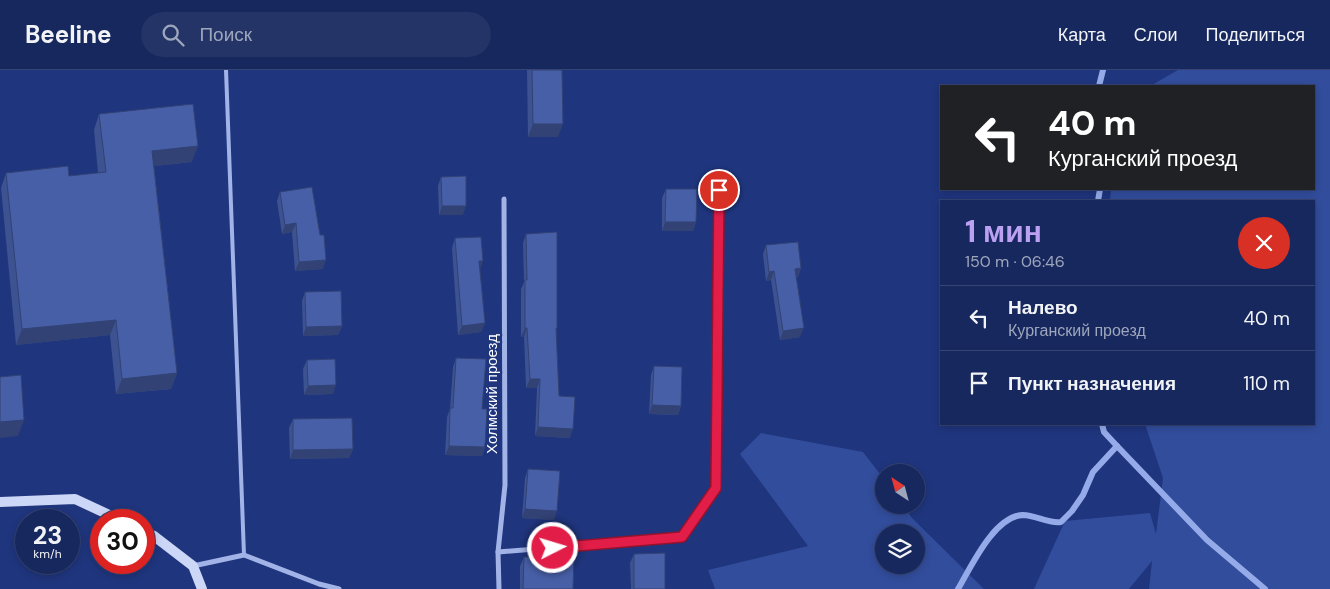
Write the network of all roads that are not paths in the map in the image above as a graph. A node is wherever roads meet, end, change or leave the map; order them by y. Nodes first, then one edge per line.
1 (226, 70) edge
2 (719, 190) dead end
3 (504, 199) dead end
4 (0, 502) edge
5 (96, 509) edge
6 (155, 537) edge
7 (498, 552) junction
8 (244, 555) junction
9 (193, 566) junction
10 (202, 589) edge
11 (339, 589) edge
12 (499, 589) edge

1 - 8 lane
2 - 7 street
3 - 7 street, Холмский проезд
4 - 5 street
6 - 9 street
7 - 12 street, Холмский проезд
8 - 9 street
8 - 11 street
9 - 10 street

